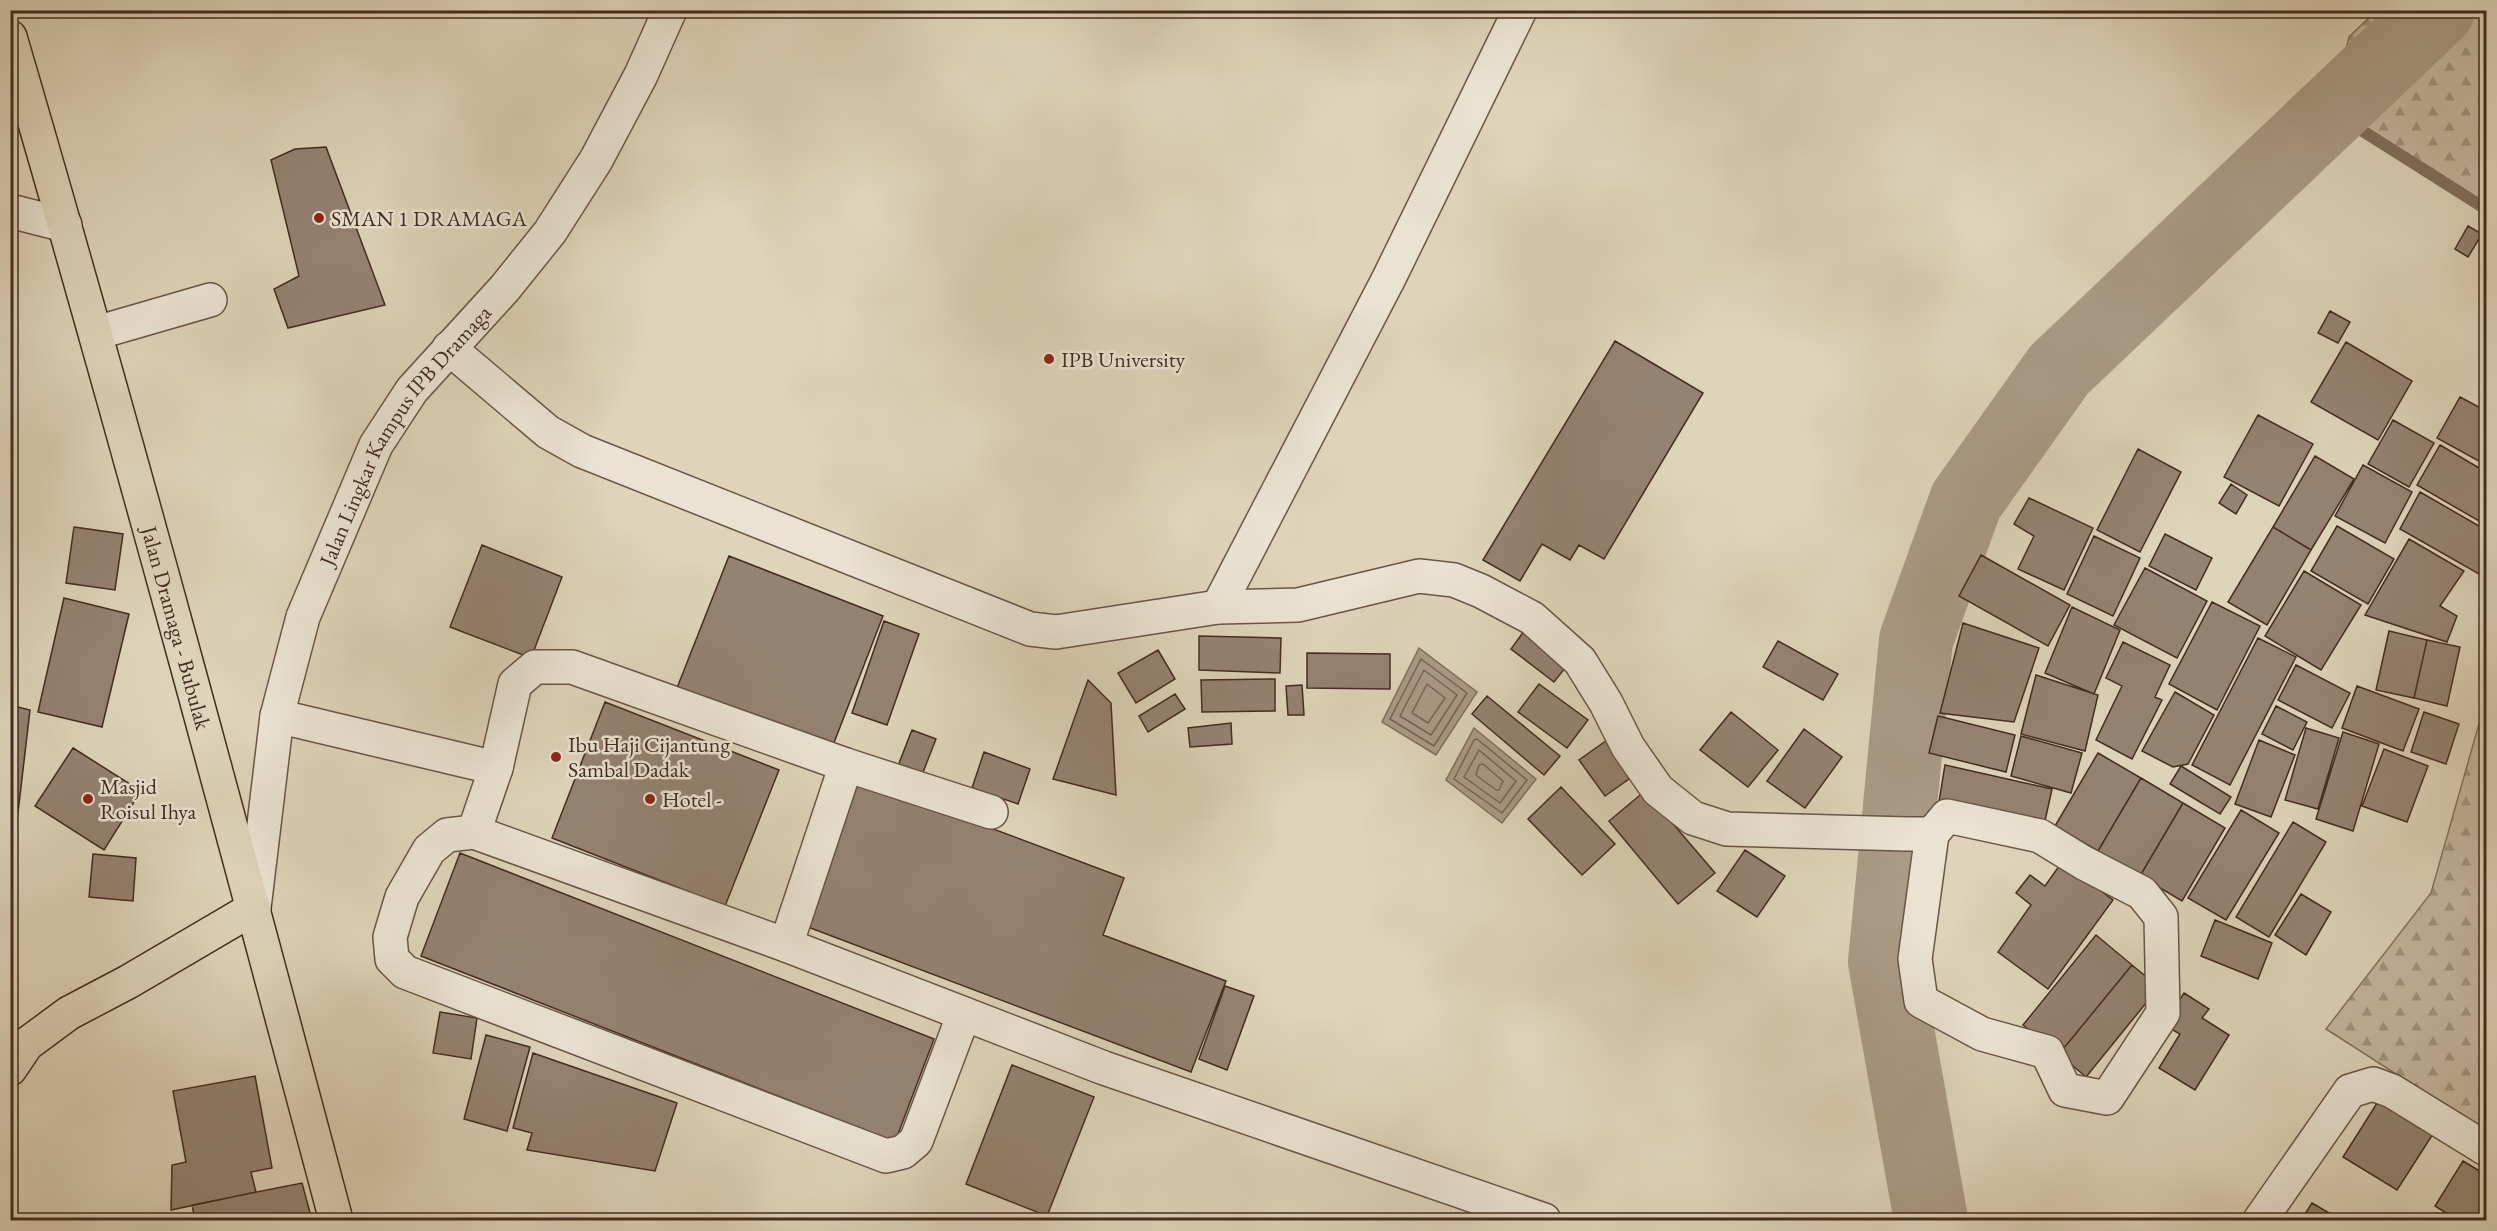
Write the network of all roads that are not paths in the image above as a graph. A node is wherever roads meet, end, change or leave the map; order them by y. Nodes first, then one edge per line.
1 (670, 10) edge
2 (1520, 10) edge
3 (10, 37) edge
4 (10, 211) edge
5 (65, 225) junction
6 (210, 300) dead end
7 (96, 333) junction
8 (448, 348) junction
9 (1218, 607) junction
10 (277, 716) junction
11 (846, 765) junction
12 (496, 768) junction
13 (990, 812) dead end
14 (474, 832) junction
15 (1920, 834) junction
16 (254, 908) junction
17 (786, 945) junction
18 (964, 1014) junction
19 (10, 1069) edge
20 (2487, 1149) edge
21 (336, 1221) edge
22 (1544, 1221) edge
23 (2260, 1221) edge

1 - 8 street, Jalan Lingkar Kampus IPB Dramaga
2 - 9 street
3 - 5 main road, Jalan Dramaga - Bubulak
4 - 5 street
5 - 7 main road, Jalan Dramaga - Bubulak
6 - 7 street
7 - 16 main road, Jalan Dramaga - Bubulak
8 - 9 street
8 - 10 street, Jalan Lingkar Kampus IPB Dramaga
9 - 15 street
10 - 12 street
10 - 16 street, Jalan Lingkar Kampus IPB Dramaga
11 - 12 street
11 - 13 street
11 - 17 street
12 - 14 street
14 - 17 street
14 - 18 street
15 - 15 street
16 - 19 main road
16 - 21 main road, Jalan Dramaga - Bubulak
17 - 18 street
18 - 22 street
20 - 23 street

